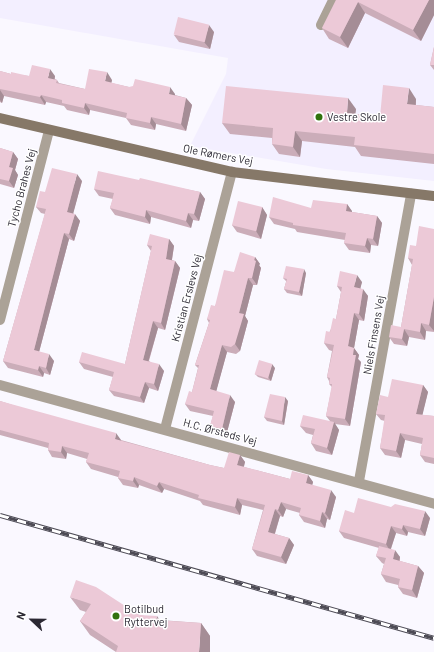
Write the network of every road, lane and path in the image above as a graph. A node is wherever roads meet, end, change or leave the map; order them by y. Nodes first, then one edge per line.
1 (333, 0) edge
2 (321, 25) dead end
3 (0, 118) edge
4 (49, 130) junction
5 (232, 172) junction
6 (411, 194) junction
7 (434, 196) edge
8 (0, 320) edge
9 (0, 385) edge
10 (165, 429) junction
11 (360, 481) junction
12 (434, 504) edge

1 - 2 street
3 - 4 street, Ole Rømers Vej
4 - 5 street, Ole Rømers Vej
4 - 8 street, Tycho Brahes Vej
5 - 6 street, Ole Rømers Vej
5 - 10 street, Kristian Erslevs Vej
6 - 7 street, Ole Rømers Vej
6 - 11 street, Niels Finsens Vej
9 - 10 street, H.C. Ørsteds Vej
10 - 11 street, H.C. Ørsteds Vej
11 - 12 street, H.C. Ørsteds Vej

